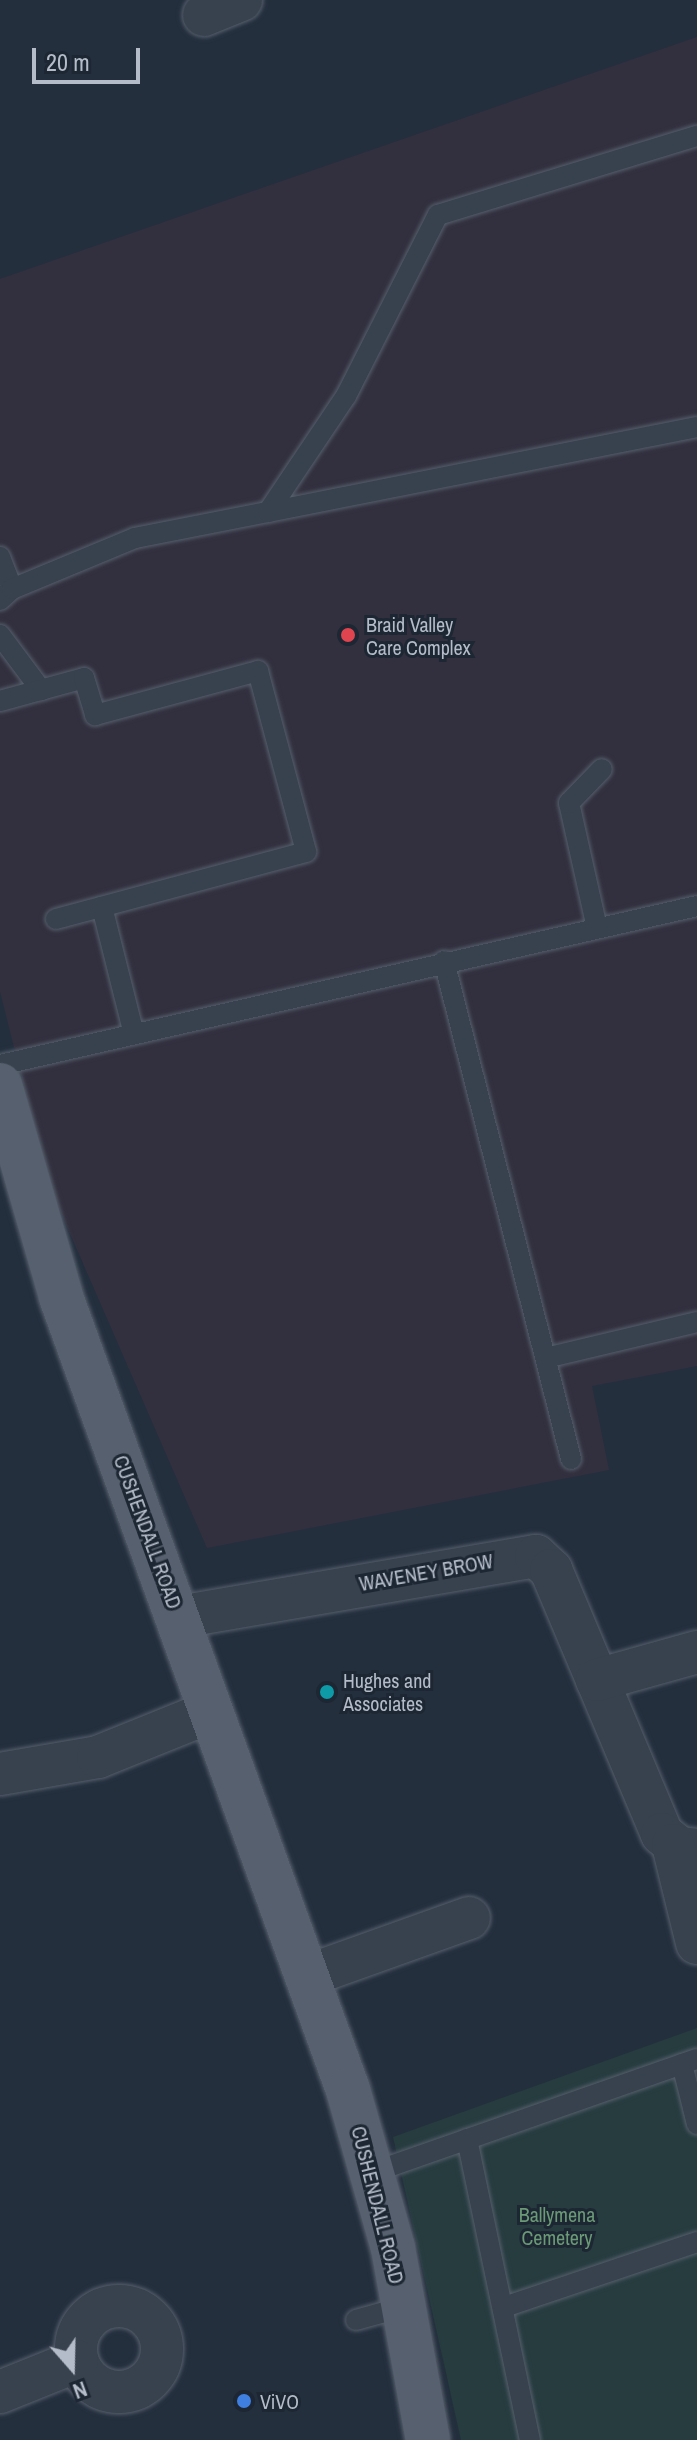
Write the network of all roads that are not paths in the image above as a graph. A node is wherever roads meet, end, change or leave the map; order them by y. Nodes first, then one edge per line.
1 (697, 136) edge
2 (697, 427) edge
3 (268, 512) junction
4 (0, 557) edge
5 (6, 594) edge
6 (0, 635) edge
7 (41, 690) junction
8 (0, 701) edge
9 (602, 769) dead end
10 (697, 906) edge
11 (102, 907) junction
12 (56, 919) dead end
13 (597, 928) junction
14 (444, 961) junction
15 (134, 1034) junction
16 (0, 1065) edge
17 (0, 1085) edge
18 (697, 1322) edge
19 (550, 1357) junction
20 (571, 1459) dead end
21 (179, 1617) junction
22 (697, 1652) edge
23 (597, 1680) junction
24 (212, 1711) junction
25 (0, 1774) edge
26 (685, 1848) edge
27 (469, 1918) dead end
28 (697, 1943) edge
29 (307, 1976) junction
30 (689, 2062) edge
31 (697, 2124) edge
32 (467, 2139) junction
33 (371, 2173) junction
34 (697, 2242) edge
35 (403, 2307) junction
36 (504, 2307) junction
37 (356, 2320) dead end
38 (77, 2361) dead end
39 (0, 2392) edge
40 (428, 2440) edge
41 (530, 2440) edge

1 - 3 lane
2 - 3 lane
3 - 5 lane
4 - 5 lane
6 - 7 lane
7 - 8 lane
7 - 11 lane
9 - 13 lane
10 - 13 lane
11 - 12 lane
11 - 15 lane
13 - 14 lane
14 - 15 lane
14 - 19 lane
15 - 16 lane
17 - 21 main road, CUSHENDALL ROAD
18 - 19 lane
19 - 20 lane
21 - 23 street, WAVENEY BROW
21 - 24 main road, CUSHENDALL ROAD
22 - 23 street
23 - 26 street, WAVENEY BROW
24 - 25 street
24 - 29 main road, CUSHENDALL ROAD
26 - 28 street, WAVENEY BROW
27 - 29 street
29 - 33 main road, CUSHENDALL ROAD
30 - 31 lane
30 - 32 lane
32 - 33 lane
32 - 36 lane
33 - 35 main road, CUSHENDALL ROAD
34 - 36 lane
35 - 37 lane
35 - 40 main road, CUSHENDALL ROAD
36 - 41 lane
38 - 39 street

